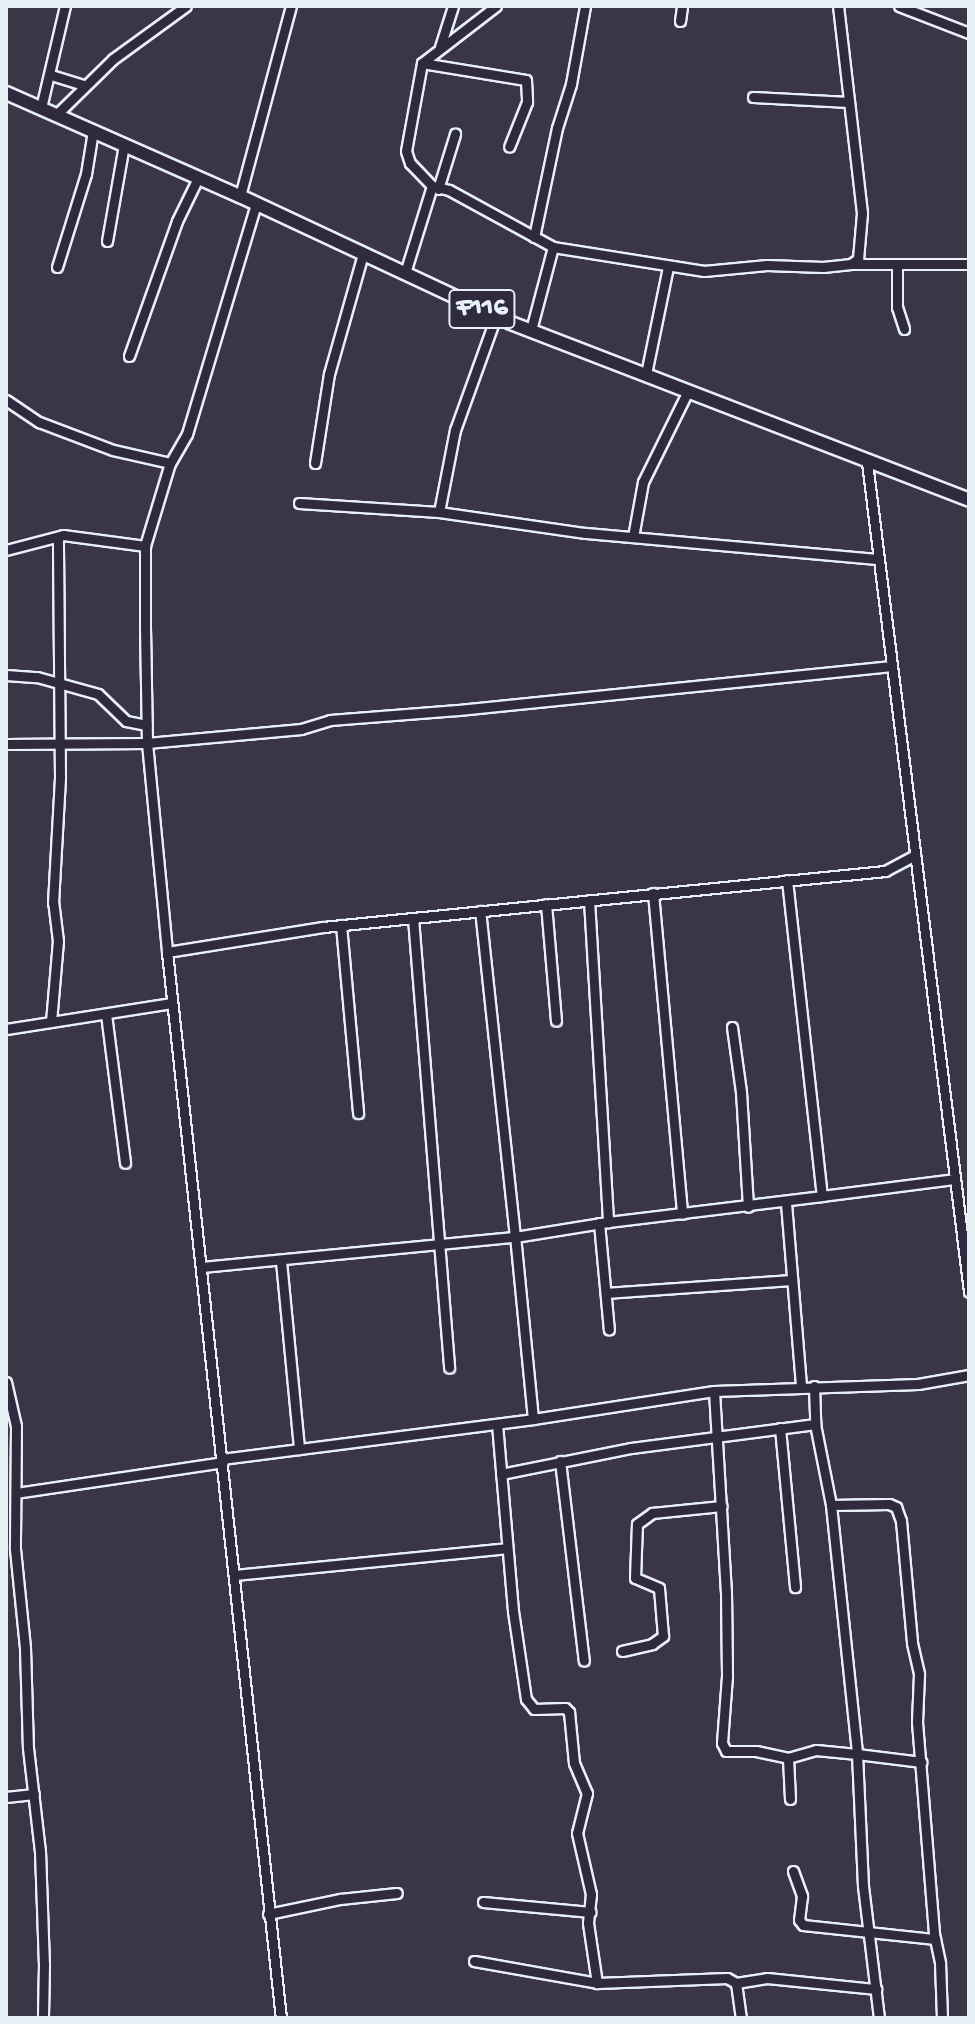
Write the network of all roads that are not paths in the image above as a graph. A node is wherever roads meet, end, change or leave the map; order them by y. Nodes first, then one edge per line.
1 (65, 6) edge
2 (186, 6) edge
3 (291, 6) edge
4 (453, 6) edge
5 (496, 6) edge
6 (585, 6) edge
7 (682, 6) edge
8 (838, 6) edge
9 (899, 6) edge
10 (915, 9) edge
11 (680, 21) dead end
12 (969, 33) edge
13 (440, 47) junction
14 (422, 63) junction
15 (51, 75) junction
16 (83, 85) junction
17 (6, 93) edge
18 (753, 97) dead end
19 (849, 102) junction
20 (41, 108) junction
21 (56, 115) junction
22 (93, 131) junction
23 (455, 134) dead end
24 (124, 145) junction
25 (509, 147) dead end
26 (198, 178) junction
27 (435, 187) junction
28 (240, 196) junction
29 (256, 204) junction
30 (534, 237) junction
31 (107, 241) dead end
32 (553, 247) junction
33 (363, 254) junction
34 (851, 264) junction
35 (897, 264) junction
36 (969, 264) edge
37 (57, 267) dead end
38 (668, 267) junction
39 (405, 273) junction
40 (496, 316) junction
41 (904, 329) dead end
42 (531, 330) junction
43 (129, 356) dead end
44 (646, 374) junction
45 (688, 391) junction
46 (6, 400) edge
47 (867, 462) junction
48 (170, 463) junction
49 (315, 463) dead end
50 (969, 500) edge
51 (299, 503) dead end
52 (439, 512) junction
53 (58, 537) junction
54 (633, 537) junction
55 (145, 546) junction
56 (6, 550) edge
57 (878, 559) junction
58 (890, 666) junction
59 (6, 675) edge
60 (57, 684) junction
61 (147, 725) junction
62 (59, 742) junction
63 (147, 743) junction
64 (6, 744) edge
65 (915, 855) junction
66 (787, 880) junction
67 (653, 893) junction
68 (589, 900) junction
69 (546, 904) junction
70 (480, 911) junction
71 (413, 918) junction
72 (341, 925) junction
73 (167, 952) junction
74 (172, 1003) junction
75 (106, 1014) junction
76 (556, 1021) dead end
77 (51, 1022) junction
78 (732, 1027) dead end
79 (6, 1029) edge
80 (358, 1113) dead end
81 (125, 1163) dead end
82 (955, 1179) junction
83 (822, 1196) junction
84 (786, 1203) junction
85 (748, 1207) junction
86 (682, 1214) junction
87 (603, 1222) junction
88 (515, 1237) junction
89 (438, 1243) junction
90 (281, 1261) junction
91 (201, 1267) junction
92 (791, 1280) junction
93 (969, 1292) edge
94 (606, 1293) junction
95 (609, 1330) dead end
96 (449, 1368) dead end
97 (969, 1375) edge
98 (6, 1382) edge
99 (814, 1386) junction
100 (801, 1387) junction
101 (714, 1391) junction
102 (533, 1419) junction
103 (497, 1424) junction
104 (815, 1424) junction
105 (780, 1428) junction
106 (717, 1437) junction
107 (299, 1449) junction
108 (222, 1460) junction
109 (560, 1461) junction
110 (501, 1474) junction
111 (16, 1493) junction
112 (831, 1505) junction
113 (722, 1506) junction
114 (507, 1548) junction
115 (234, 1575) junction
116 (795, 1587) dead end
117 (622, 1651) dead end
118 (584, 1661) dead end
119 (857, 1754) junction
120 (788, 1758) junction
121 (922, 1762) junction
122 (34, 1794) junction
123 (6, 1797) edge
124 (790, 1799) dead end
125 (793, 1871) dead end
126 (397, 1893) dead end
127 (483, 1902) dead end
128 (591, 1912) junction
129 (268, 1914) junction
130 (870, 1935) junction
131 (935, 1939) junction
132 (474, 1961) dead end
133 (597, 1983) junction
134 (736, 1983) junction
135 (876, 1989) junction
136 (43, 2018) edge
137 (281, 2018) edge
138 (741, 2018) edge
139 (879, 2018) edge
140 (942, 2018) edge

1 - 15 street
2 - 16 street
3 - 28 street
4 - 13 street
5 - 13 street
6 - 30 street
7 - 11 street
8 - 19 street
9 - 10 street
10 - 12 street
13 - 14 street
14 - 25 street
14 - 27 street
15 - 16 street
15 - 20 street
16 - 21 street
17 - 20 main road, F116
18 - 19 street
19 - 34 street
20 - 21 main road, F116
21 - 22 main road, F116
22 - 24 main road, F116
22 - 37 street
23 - 27 street
24 - 26 main road, F116
24 - 31 street
26 - 28 main road, F116
26 - 43 street
27 - 30 street
27 - 39 street
28 - 29 main road, F116
29 - 33 main road, F116
29 - 48 street
30 - 32 street
32 - 38 street
32 - 42 street
33 - 39 main road, F116
33 - 49 street
34 - 35 street
34 - 38 street
35 - 36 street
35 - 41 street
38 - 44 street
39 - 40 main road, F116
40 - 42 main road, F116
40 - 52 street
42 - 44 main road, F116
44 - 45 main road, F116
45 - 47 main road, F116
45 - 54 street
46 - 48 street
47 - 50 main road, F116
47 - 57 street
48 - 55 street
51 - 52 street
52 - 54 street
53 - 55 street
53 - 56 street
53 - 60 street
54 - 57 street
55 - 61 street
57 - 58 street
58 - 63 street
58 - 65 street
59 - 60 street
60 - 61 street
60 - 62 street
61 - 63 street
62 - 63 street
62 - 64 street
62 - 77 street
63 - 73 street
65 - 66 street
65 - 82 street
66 - 67 street
66 - 83 street
67 - 68 street
67 - 86 street
68 - 69 street
68 - 87 street
69 - 70 street
69 - 76 street
70 - 71 street
70 - 88 street
71 - 72 street
71 - 89 street
72 - 73 street
72 - 80 street
73 - 74 street
74 - 75 street
74 - 91 street
75 - 77 street
75 - 81 street
77 - 79 street
78 - 85 street
82 - 83 street
82 - 93 street
83 - 84 street
84 - 85 street
84 - 92 street
85 - 86 street
86 - 87 street
87 - 88 street
87 - 94 street
88 - 89 street
88 - 102 street
89 - 90 street
89 - 96 street
90 - 91 street
90 - 107 street
91 - 108 street
92 - 94 street
92 - 100 street
94 - 95 street
97 - 99 street
98 - 111 street
99 - 100 street
99 - 104 street
100 - 101 street
101 - 102 street
101 - 106 street
102 - 103 street
103 - 107 street
103 - 110 street
104 - 105 street
104 - 112 street
105 - 106 street
105 - 116 street
106 - 109 street
106 - 113 street
107 - 108 street
108 - 111 street
108 - 115 street
109 - 110 street
109 - 118 street
110 - 114 street
111 - 122 street
112 - 119 street
112 - 121 street
113 - 117 street
113 - 120 street
114 - 115 street
114 - 128 street
115 - 129 street
119 - 120 street
119 - 121 street
119 - 130 street
120 - 124 street
121 - 131 street
122 - 123 street
122 - 136 street
125 - 130 street
126 - 129 street
127 - 128 street
128 - 133 street
129 - 137 street
130 - 131 street
130 - 135 street
131 - 140 street
132 - 133 street
133 - 134 street
134 - 135 street
134 - 138 street
135 - 139 street

